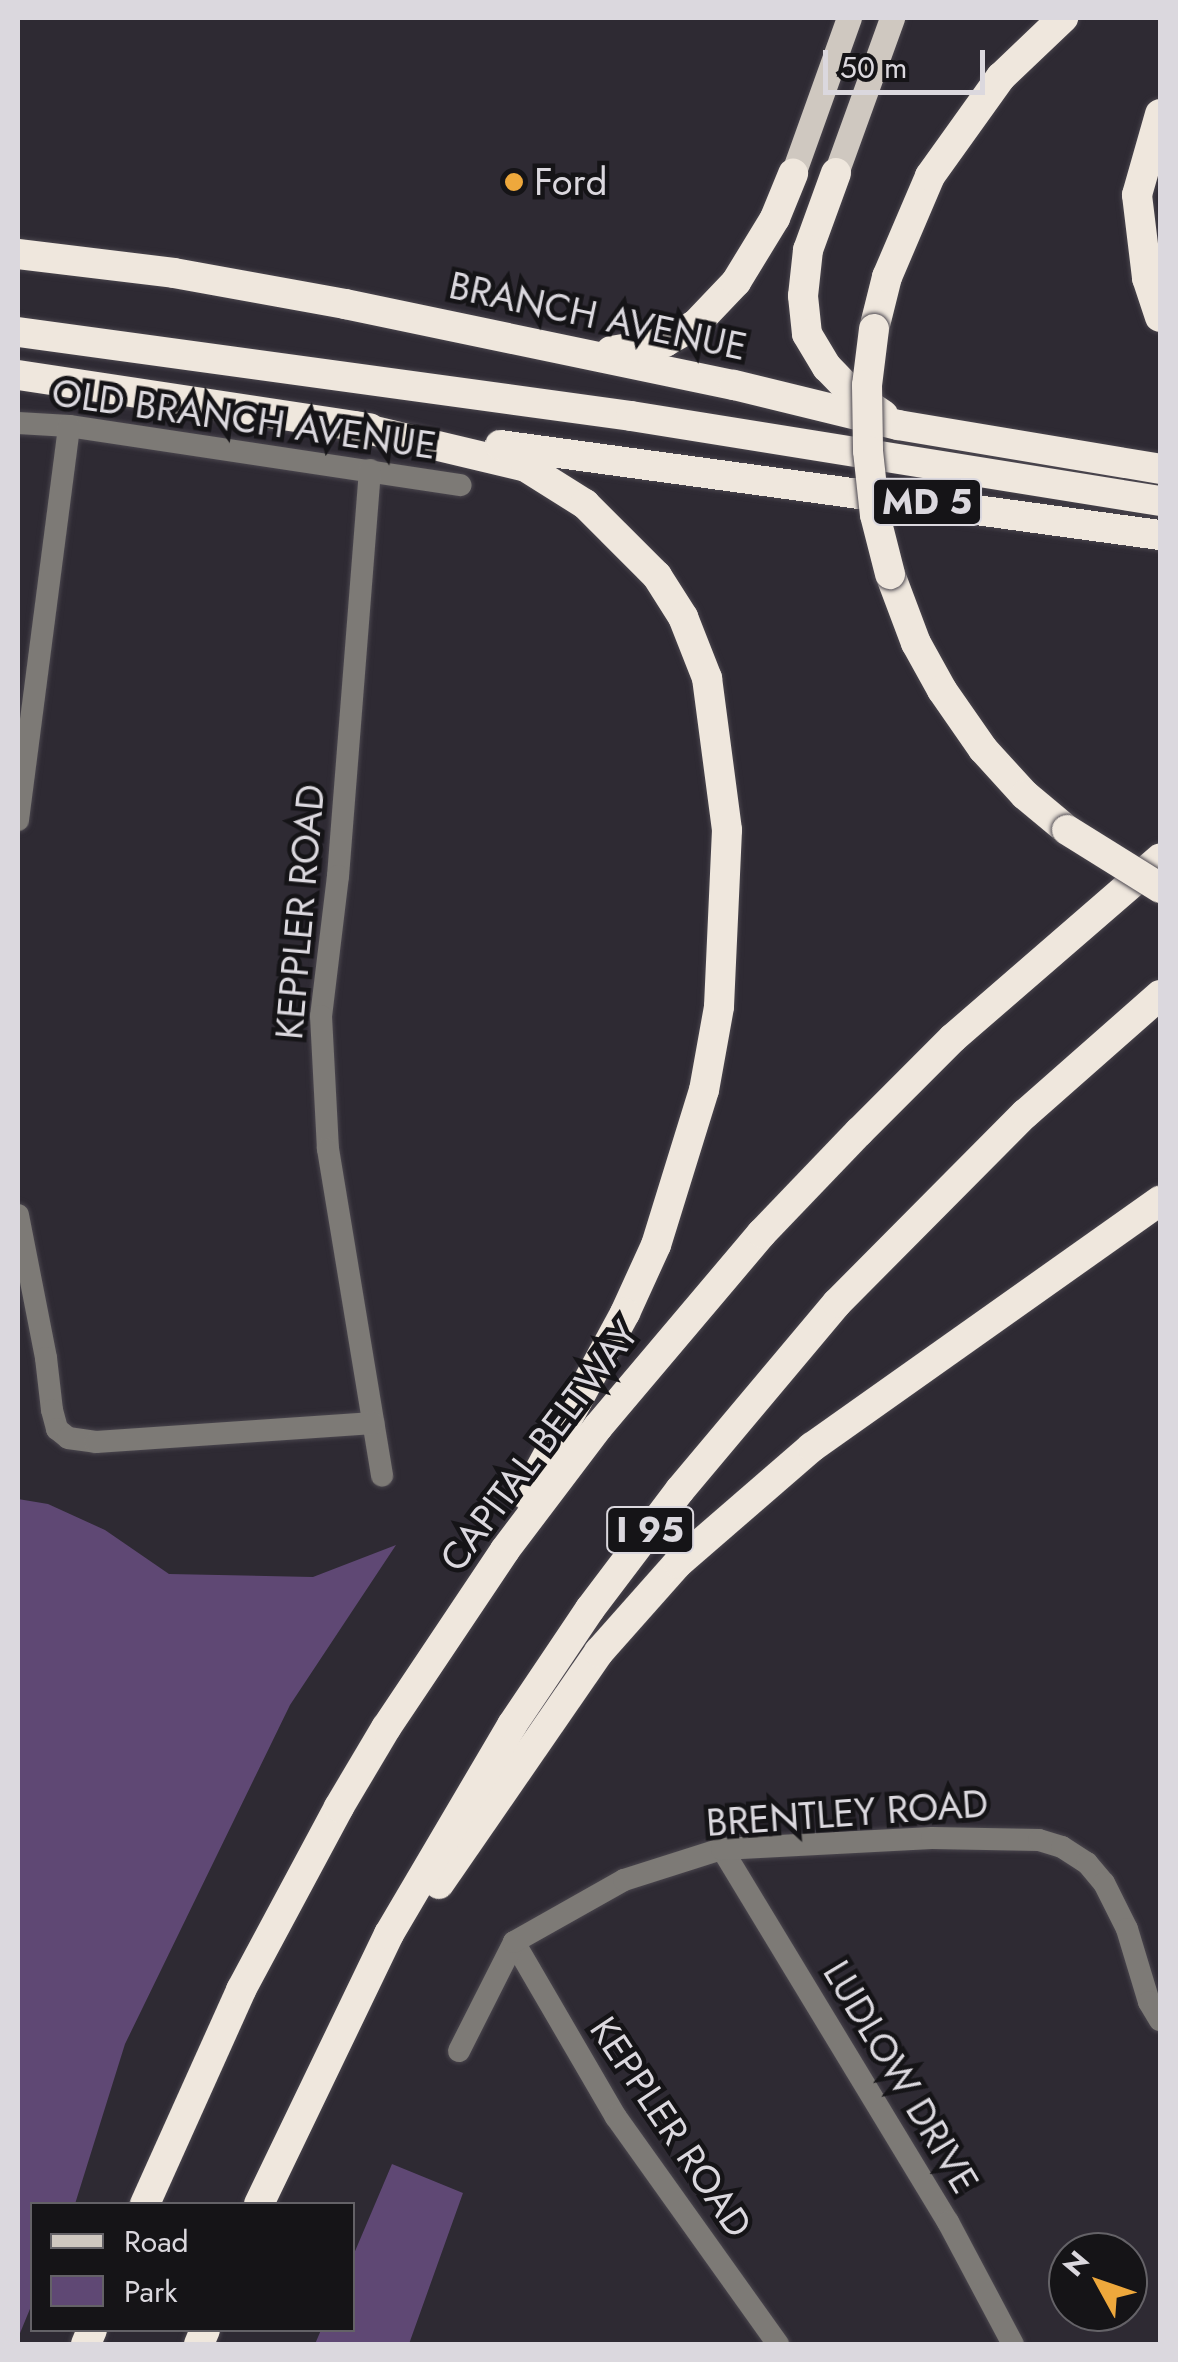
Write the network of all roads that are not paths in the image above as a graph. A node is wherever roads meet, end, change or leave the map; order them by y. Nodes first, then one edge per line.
1 (849, 18) edge
2 (892, 18) edge
3 (1062, 18) edge
4 (1160, 114) edge
5 (836, 172) joint
6 (793, 174) joint
7 (18, 254) edge
8 (1160, 317) edge
9 (18, 332) edge
10 (583, 353) junction
11 (18, 375) edge
12 (18, 423) edge
13 (898, 425) junction
14 (69, 426) junction
15 (354, 426) junction
16 (1160, 469) edge
17 (370, 470) junction
18 (461, 485) dead end
19 (1160, 501) edge
20 (1155, 534) edge
21 (18, 820) edge
22 (1160, 857) edge
23 (1160, 888) edge
24 (1160, 996) edge
25 (1160, 1201) edge
26 (18, 1215) edge
27 (373, 1423) junction
28 (382, 1476) dead end
29 (386, 1728) junction
30 (722, 1850) junction
31 (514, 1942) junction
32 (1160, 2020) edge
33 (459, 2051) dead end
34 (275, 2168) junction
35 (147, 2202) edge
36 (260, 2202) edge
37 (778, 2344) edge
38 (1014, 2344) edge

1 - 6 main road
2 - 5 main road
3 - 23 highway, bridge
4 - 8 highway
5 - 13 highway
6 - 10 highway
7 - 10 highway, BRANCH AVENUE / MD 5
9 - 19 highway
10 - 13 highway, BRANCH AVENUE / MD 5
11 - 15 highway, MD 5
12 - 14 street, OLD BRANCH AVENUE
13 - 16 highway, BRANCH AVENUE / MD 5
14 - 17 street, OLD BRANCH AVENUE
14 - 21 street
15 - 20 highway, MD 5
15 - 29 highway
17 - 18 street, OLD BRANCH AVENUE
17 - 27 street, KEPPLER ROAD
22 - 29 highway, CAPITAL BELTWAY / I 95
24 - 34 highway, I 95
25 - 34 highway
26 - 27 street
27 - 28 street, KEPPLER ROAD
29 - 35 highway, CAPITAL BELTWAY / I 95
30 - 31 street, BRENTLEY ROAD
30 - 32 street, BRENTLEY ROAD
30 - 38 street, LUDLOW DRIVE
31 - 33 street
31 - 37 street, KEPPLER ROAD
34 - 36 highway, I 95

